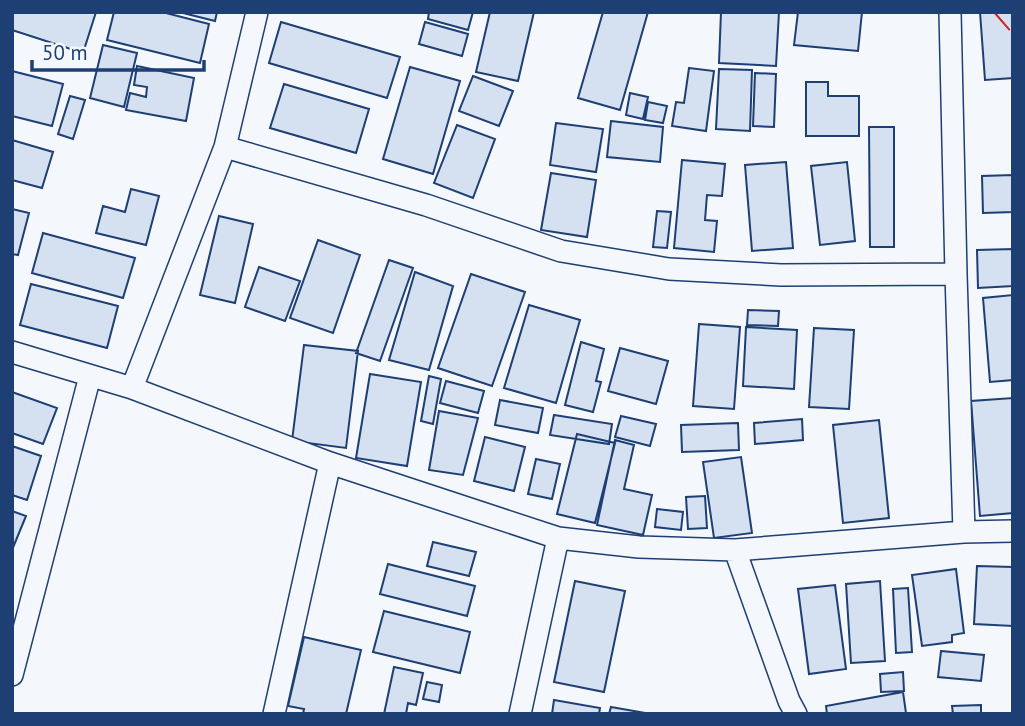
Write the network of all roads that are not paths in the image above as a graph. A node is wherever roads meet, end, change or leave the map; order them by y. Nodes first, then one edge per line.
1 (257, 12) edge
2 (950, 12) edge
3 (225, 147) junction
4 (956, 274) junction
5 (12, 352) edge
6 (90, 376) junction
7 (132, 387) junction
8 (330, 463) junction
9 (1013, 531) edge
10 (964, 532) junction
11 (558, 538) junction
12 (735, 550) junction
13 (12, 675) edge
14 (274, 714) edge
15 (520, 714) edge
16 (796, 714) edge

1 - 3 street
2 - 4 street
3 - 4 street
3 - 7 street
4 - 10 street
5 - 6 street
6 - 7 street
6 - 13 street
7 - 8 street
8 - 11 street
8 - 14 street
9 - 10 street
10 - 12 street
11 - 12 street
11 - 15 street
12 - 16 street

